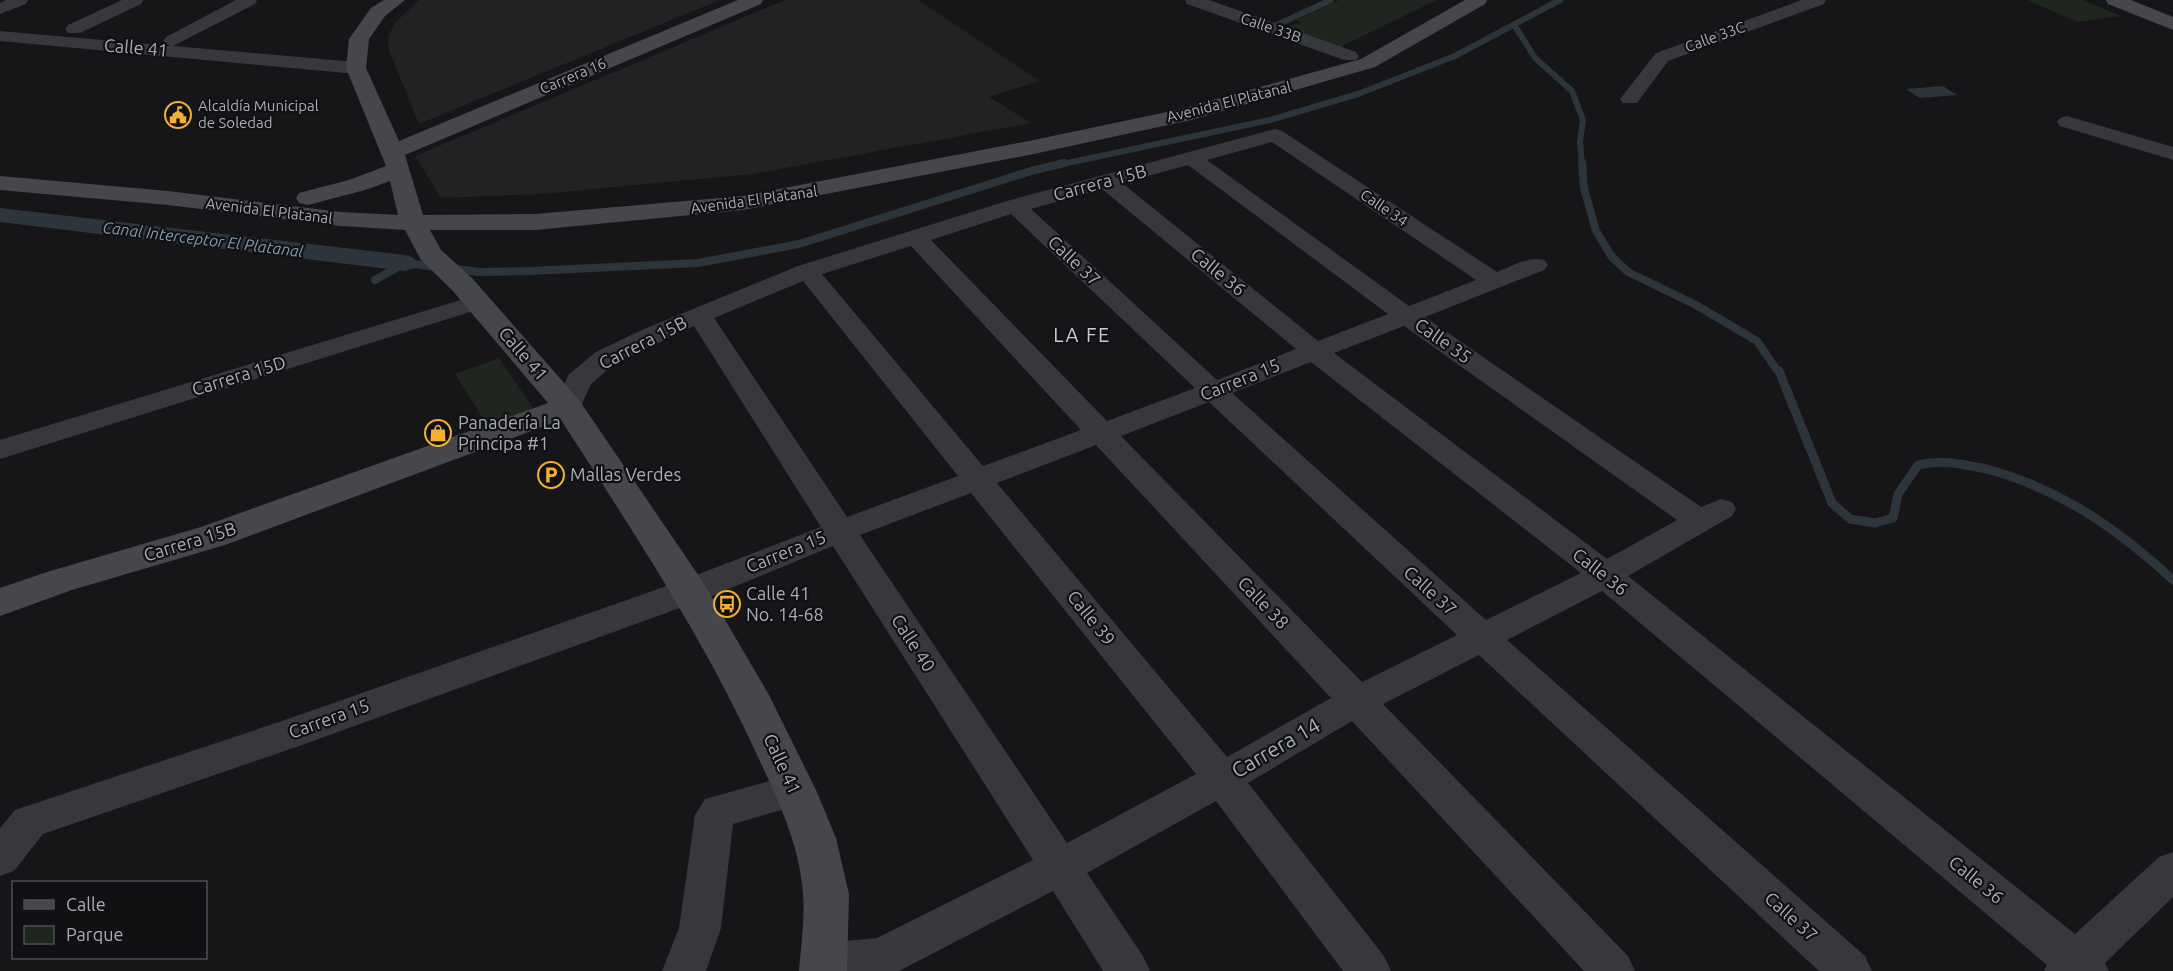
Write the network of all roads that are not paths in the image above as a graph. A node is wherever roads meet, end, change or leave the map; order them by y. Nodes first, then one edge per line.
1 (20, 0) edge
2 (135, 0) edge
3 (249, 0) edge
4 (396, 0) edge
5 (754, 0) edge
6 (1452, 0) edge
7 (1478, 0) edge
8 (1818, 0) edge
9 (2115, 0) edge
10 (2134, 0) edge
11 (1209, 2) edge
12 (0, 9) edge
13 (2173, 17) edge
14 (2173, 24) edge
15 (74, 29) dead end
16 (0, 36) edge
17 (171, 41) dead end
18 (1350, 56) junction
19 (356, 68) junction
20 (1630, 99) dead end
21 (2067, 122) dead end
22 (1275, 135) joint
23 (2173, 154) edge
24 (1191, 158) junction
25 (396, 161) junction
26 (0, 163) edge
27 (1106, 181) junction
28 (0, 183) edge
29 (308, 198) junction
30 (1015, 206) junction
31 (410, 214) junction
32 (914, 236) junction
33 (1536, 265) dead end
34 (807, 271) junction
35 (1494, 281) junction
36 (470, 293) junction
37 (699, 315) junction
38 (1407, 316) junction
39 (1314, 351) junction
40 (1213, 391) junction
41 (568, 406) junction
42 (1101, 433) junction
43 (0, 450) edge
44 (978, 479) junction
45 (1709, 514) joint
46 (840, 531) junction
47 (1605, 574) junction
48 (690, 591) junction
49 (0, 602) edge
50 (1483, 639) junction
51 (1357, 701) junction
52 (1222, 779) junction
53 (795, 790) junction
54 (0, 858) edge
55 (1060, 867) junction
56 (2173, 870) edge
57 (880, 965) edge
58 (824, 968) edge
59 (2076, 968) edge
60 (684, 971) edge
61 (1128, 971) edge
62 (1369, 971) edge
63 (1613, 971) edge
64 (1850, 971) edge

1 - 12 street
2 - 15 street
3 - 17 street
4 - 19 main road
5 - 25 main road, Carrera 16
6 - 18 main road, Avenida El Platanal
7 - 31 main road, Avenida El Platanal
8 - 20 street, Calle 33C
9 - 14 main road
10 - 13 main road
11 - 18 street, Calle 33B
16 - 19 street, Calle 41
18 - 31 main road, Avenida El Platanal
19 - 25 main road, Calle 41
21 - 23 street
22 - 24 street, Carrera 15B
22 - 35 street, Calle 34
24 - 27 street, Carrera 15B
24 - 38 street, Calle 35
25 - 29 main road, Carrera 16
25 - 31 main road, Calle 41
26 - 29 main road, Avenida El Platanal
27 - 30 street, Carrera 15B
27 - 39 street, Calle 36
28 - 31 main road, Avenida El Platanal
29 - 31 main road, Avenida El Platanal
30 - 32 street, Carrera 15B
30 - 40 street, Calle 37
31 - 36 main road, Calle 41
32 - 34 street, Carrera 15B
32 - 42 street, Calle 38
33 - 35 street, Carrera 15
34 - 37 street, Carrera 15B
34 - 44 street, Calle 39
35 - 38 street, Carrera 15
36 - 41 main road, Calle 41
36 - 43 street, Carrera 15D
37 - 41 street, Carrera 15B
37 - 46 street, Calle 40
38 - 39 street, Carrera 15
38 - 45 street, Calle 35
39 - 40 street, Carrera 15
39 - 47 street, Calle 36
40 - 42 street, Carrera 15
40 - 50 street, Calle 37
41 - 48 main road, Calle 41
41 - 49 main road, Carrera 15B
42 - 44 street, Carrera 15
42 - 51 street, Calle 38
44 - 46 street, Carrera 15
44 - 52 street, Calle 39
45 - 47 street, Carrera 14
46 - 48 street, Carrera 15
46 - 55 street, Calle 40
47 - 50 street, Carrera 14
47 - 59 street, Calle 36
48 - 53 main road, Calle 41
48 - 54 street, Carrera 15
50 - 51 street, Carrera 14
50 - 64 street, Calle 37
51 - 52 street, Carrera 14
51 - 63 street, Calle 38
52 - 55 street, Carrera 14
52 - 62 street, Calle 39
53 - 58 main road, Calle 41
53 - 60 street
55 - 57 street, Carrera 14
55 - 61 street, Calle 40
56 - 59 street
57 - 58 street, Carrera 14

